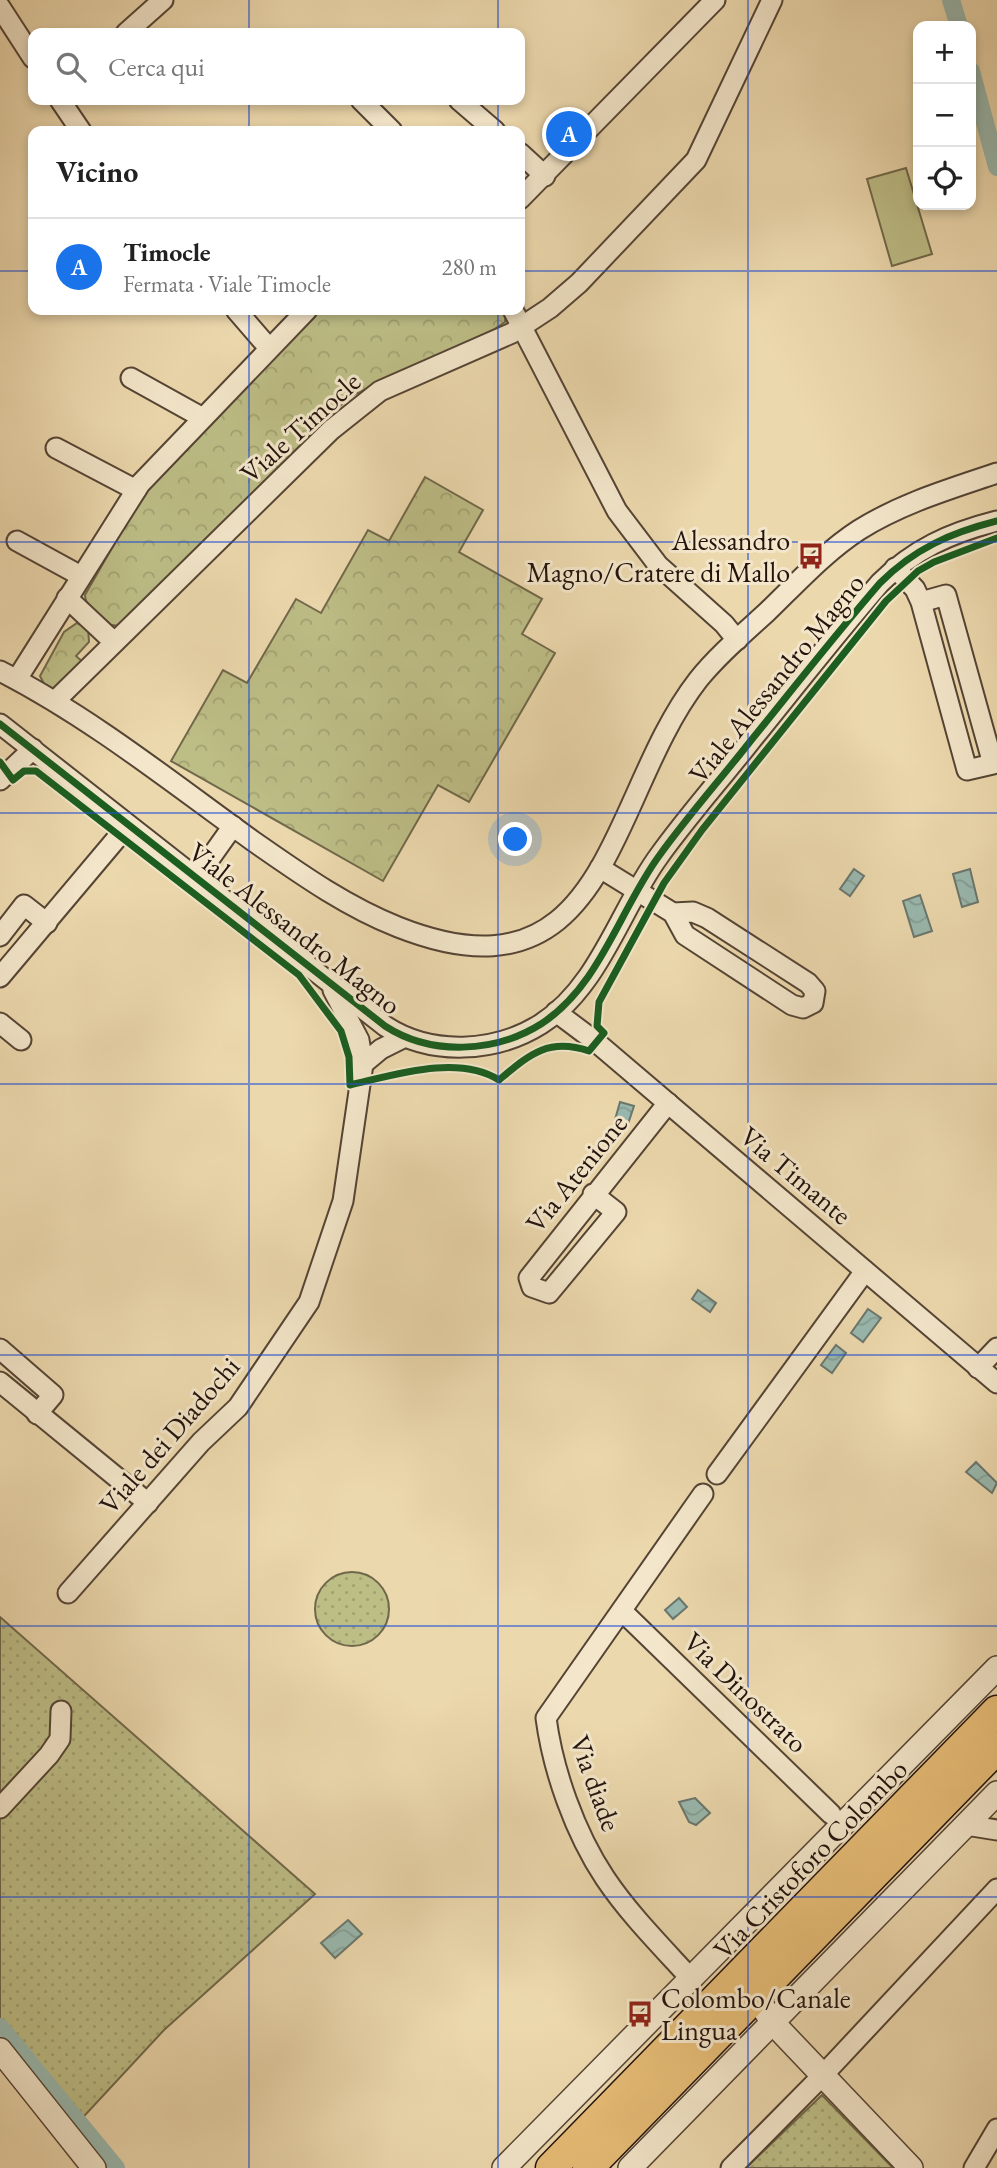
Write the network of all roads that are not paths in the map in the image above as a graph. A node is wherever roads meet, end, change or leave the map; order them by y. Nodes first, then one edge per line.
1 (163, 0) edge
2 (772, 0) edge
3 (712, 1) edge
4 (0, 7) edge
5 (132, 28) edge
6 (28, 50) edge
7 (63, 105) edge
8 (368, 105) edge
9 (465, 105) edge
10 (78, 126) edge
11 (387, 126) edge
12 (489, 126) edge
13 (525, 158) edge
14 (545, 176) junction
15 (525, 195) edge
16 (525, 314) edge
17 (240, 315) edge
18 (302, 315) edge
19 (516, 319) edge
20 (268, 347) junction
21 (131, 378) dead end
22 (203, 418) junction
23 (55, 448) dead end
24 (997, 473) edge
25 (136, 490) junction
26 (997, 521) edge
27 (17, 541) dead end
28 (895, 568) junction
29 (81, 576) junction
30 (67, 598) junction
31 (921, 602) junction
32 (737, 640) junction
33 (114, 642) junction
34 (9, 675) edge
35 (55, 701) junction
36 (0, 724) edge
37 (33, 748) junction
38 (0, 780) edge
39 (128, 825) junction
40 (233, 826) junction
41 (600, 868) junction
42 (196, 878) junction
43 (637, 892) junction
44 (673, 913) junction
45 (47, 923) junction
46 (0, 936) edge
47 (0, 977) edge
48 (329, 983) junction
49 (556, 1012) junction
50 (0, 1023) edge
51 (405, 1037) junction
52 (21, 1040) dead end
53 (363, 1064) junction
54 (668, 1103) junction
55 (593, 1194) junction
56 (865, 1271) junction
57 (997, 1348) edge
58 (0, 1349) edge
59 (978, 1368) junction
60 (0, 1381) edge
61 (997, 1383) edge
62 (37, 1414) junction
63 (717, 1474) dead end
64 (703, 1494) dead end
65 (148, 1503) junction
66 (68, 1593) dead end
67 (623, 1612) junction
68 (997, 1668) edge
69 (61, 1711) dead end
70 (997, 1711) edge
71 (997, 1748) edge
72 (997, 1793) edge
73 (0, 1808) edge
74 (831, 1814) dead end
75 (966, 1825) junction
76 (997, 1830) edge
77 (997, 1889) edge
78 (697, 1974) junction
79 (745, 1987) junction
80 (773, 2023) junction
81 (0, 2050) edge
82 (823, 2075) junction
83 (593, 2125) junction
84 (541, 2127) junction
85 (997, 2129) edge
86 (94, 2168) edge
87 (504, 2168) edge
88 (551, 2168) edge
89 (588, 2168) edge
90 (630, 2168) edge
91 (731, 2168) edge
92 (911, 2168) edge
93 (974, 2168) edge

1 - 5 street
2 - 16 street, Viale Timocle
3 - 14 street
4 - 6 street
7 - 10 street
8 - 11 street
9 - 12 street
13 - 14 street
14 - 15 street
17 - 20 street
18 - 20 street
19 - 32 street
19 - 33 street, Viale Timocle
20 - 22 street
21 - 22 street
22 - 25 street
23 - 25 street
24 - 32 street, Viale Alessandro Magno
25 - 29 street
26 - 28 street, Viale Alessandro Magno
27 - 29 street
28 - 31 street
28 - 43 street, Viale Alessandro Magno
29 - 30 street
30 - 33 street
30 - 34 street
31 - 31 street
32 - 41 street, Viale Alessandro Magno
33 - 35 street, Viale Timocle
34 - 35 street, Viale Alessandro Magno
35 - 40 street, Viale Alessandro Magno
36 - 37 street, Viale Alessandro Magno
37 - 38 street
37 - 39 street, Viale Alessandro Magno
39 - 42 street, Viale Alessandro Magno
39 - 45 street
40 - 41 street, Viale Alessandro Magno
40 - 42 street
41 - 43 street
42 - 48 street, Viale Alessandro Magno
43 - 44 street
43 - 49 street, Viale Alessandro Magno
44 - 44 street
45 - 46 street
45 - 47 street
48 - 51 street, Viale Alessandro Magno
48 - 53 street, Viale dei Diadochi
49 - 51 street, Viale Alessandro Magno
49 - 54 street, Via Timante
50 - 52 street
51 - 53 street
53 - 65 street, Viale dei Diadochi
54 - 55 street, Via Atenione
54 - 56 street, Via Timante
55 - 55 street, Via Atenione
56 - 59 street, Via Timante
56 - 63 street
57 - 59 street
58 - 62 street
59 - 61 street, Via Timante
60 - 62 street
62 - 65 street
64 - 67 street, Via diade
65 - 66 street, Viale dei Diadochi
67 - 74 street, Via Dinostrato
67 - 78 street, Via diade
68 - 78 street, Via Cristoforo Colombo
69 - 73 street
70 - 79 main road, Via Cristoforo Colombo
71 - 79 main road, Via Cristoforo Colombo
72 - 75 street
75 - 76 street
75 - 80 street
77 - 82 street
78 - 79 street
78 - 84 street, Via Cristoforo Colombo
79 - 80 street
79 - 83 main road, Via Cristoforo Colombo
79 - 89 main road, Via Cristoforo Colombo
80 - 82 street
80 - 90 street
81 - 86 street
82 - 91 street
82 - 92 street
83 - 84 street
83 - 88 main road, Via Cristoforo Colombo
84 - 87 street, Via Cristoforo Colombo
85 - 93 street

